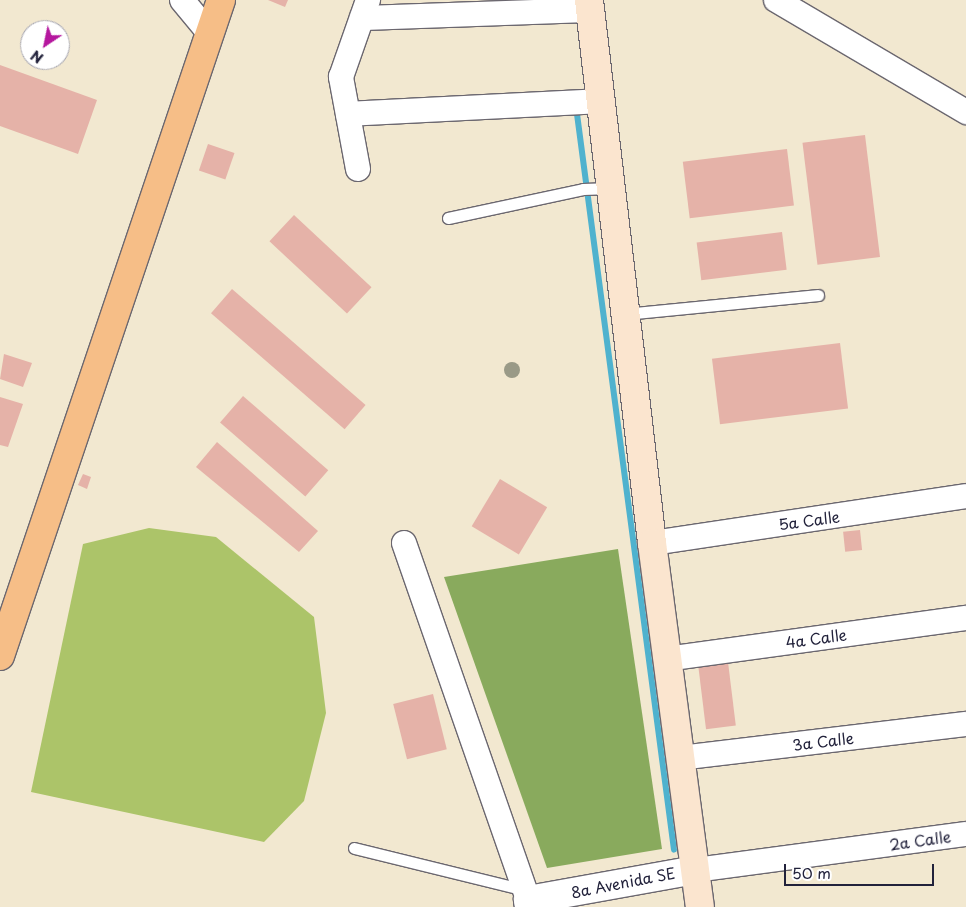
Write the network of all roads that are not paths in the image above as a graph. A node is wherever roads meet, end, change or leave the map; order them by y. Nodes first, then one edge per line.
1 (182, 0) edge
2 (221, 0) edge
3 (776, 0) edge
4 (590, 5) edge
5 (365, 9) edge
6 (210, 34) junction
7 (601, 101) junction
8 (966, 112) edge
9 (348, 114) junction
10 (358, 169) dead end
11 (611, 188) junction
12 (448, 218) dead end
13 (818, 295) dead end
14 (626, 314) junction
15 (966, 496) edge
16 (404, 543) dead end
17 (652, 543) junction
18 (966, 618) edge
19 (0, 656) edge
20 (666, 659) junction
21 (966, 724) edge
22 (680, 758) junction
23 (966, 834) edge
24 (354, 848) dead end
25 (695, 870) junction
26 (528, 899) edge
27 (700, 907) edge

1 - 6 street
2 - 6 main road
3 - 8 street
4 - 5 street
4 - 7 main road
5 - 9 street
6 - 19 main road
7 - 9 street
7 - 11 main road
9 - 10 street
11 - 12 lane
11 - 14 main road
13 - 14 lane
14 - 17 main road
15 - 17 street, 5a Calle
16 - 26 street
17 - 20 main road
18 - 20 street, 4a Calle
20 - 22 main road
21 - 22 street, 3a Calle
22 - 25 main road
23 - 25 street, 2a Calle
24 - 26 lane
25 - 26 street, 8a Avenida SE
25 - 27 main road

